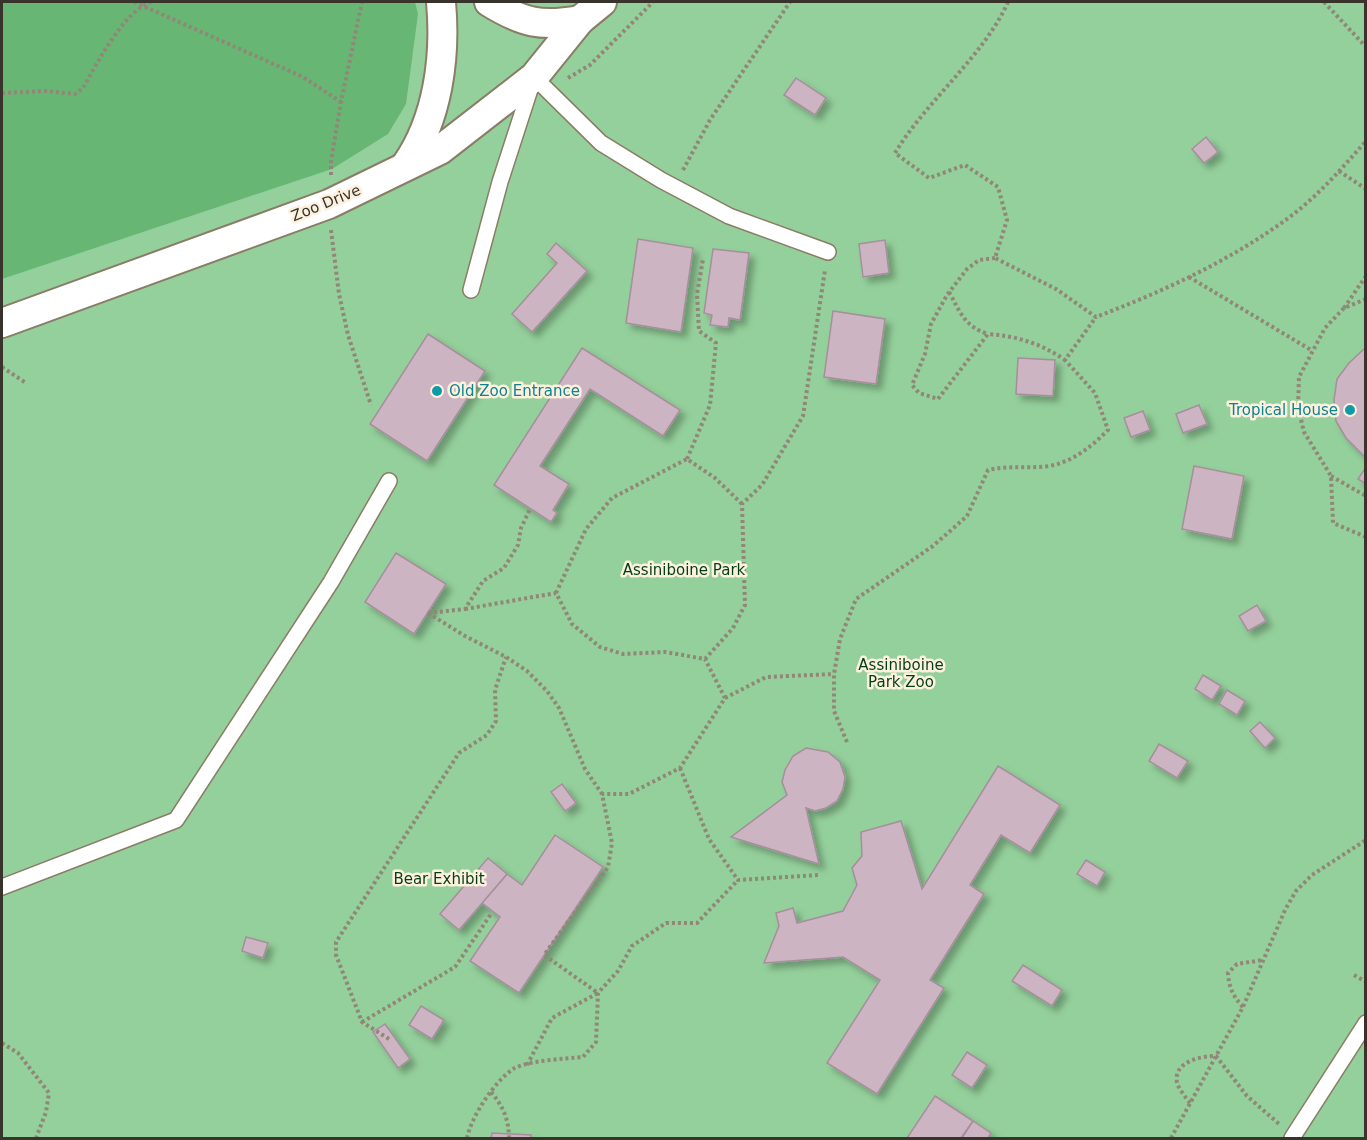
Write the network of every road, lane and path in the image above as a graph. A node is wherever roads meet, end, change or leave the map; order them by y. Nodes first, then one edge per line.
1 (134, 2) edge
2 (151, 2) edge
3 (441, 2) edge
4 (489, 2) edge
5 (602, 2) edge
6 (653, 2) edge
7 (790, 2) edge
8 (1008, 2) edge
9 (1324, 2) edge
10 (142, 5) junction
11 (580, 20) junction
12 (1365, 47) edge
13 (540, 84) junction
14 (2, 93) edge
15 (341, 102) dead end
16 (1365, 141) edge
17 (406, 165) junction
18 (1339, 171) junction
19 (674, 187) junction
20 (1365, 189) edge
21 (828, 252) joint
22 (995, 258) junction
23 (703, 259) dead end
24 (1365, 276) edge
25 (1189, 277) junction
26 (471, 290) dead end
27 (949, 292) junction
28 (1365, 299) edge
29 (1344, 308) junction
30 (1096, 317) junction
31 (2, 323) edge
32 (988, 333) junction
33 (1311, 350) junction
34 (1065, 360) junction
35 (2, 367) edge
36 (26, 383) dead end
37 (687, 459) junction
38 (1331, 476) junction
39 (388, 481) dead end
40 (1365, 496) edge
41 (742, 504) junction
42 (530, 509) dead end
43 (1365, 537) edge
44 (556, 594) junction
45 (465, 609) junction
46 (506, 657) junction
47 (705, 659) junction
48 (834, 674) junction
49 (725, 698) junction
50 (847, 742) dead end
51 (680, 768) junction
52 (602, 794) junction
53 (1365, 840) edge
54 (819, 875) dead end
55 (738, 880) junction
56 (2, 887) edge
57 (491, 914) dead end
58 (1263, 960) junction
59 (1354, 975) dead end
60 (1365, 982) edge
61 (598, 993) junction
62 (1243, 1007) junction
63 (362, 1022) junction
64 (1365, 1023) edge
65 (389, 1039) dead end
66 (2, 1043) edge
67 (1216, 1056) junction
68 (527, 1065) junction
69 (491, 1092) junction
70 (1190, 1103) junction
71 (1293, 1137) edge
72 (36, 1138) edge
73 (467, 1138) edge
74 (509, 1138) edge
75 (1171, 1138) edge

1 - 10 path
2 - 10 path
3 - 17 street
4 - 11 street
5 - 11 street, Zoo Drive
6 - 13 path
7 - 19 path
8 - 22 path
9 - 12 path
10 - 14 path
10 - 15 path
11 - 13 street, Zoo Drive
13 - 17 street, Zoo Drive
13 - 19 lane
13 - 26 lane
16 - 18 path
17 - 31 street, Zoo Drive
18 - 20 path
18 - 25 path
19 - 21 lane
21 - 41 path
22 - 27 path
22 - 30 path
23 - 37 path
24 - 29 path
25 - 30 path
25 - 33 path
27 - 32 path
27 - 32 path
28 - 29 path
29 - 33 path
30 - 34 path
32 - 34 path
33 - 38 path
34 - 48 path
35 - 36 path
37 - 41 path
37 - 44 path
38 - 40 path
38 - 43 path
39 - 56 lane
41 - 47 path
42 - 45 path
44 - 45 path
44 - 47 path
45 - 46 path
46 - 52 path
46 - 63 path
47 - 49 path
48 - 49 path
48 - 50 path
49 - 51 path
51 - 52 path
51 - 55 path
52 - 61 path
53 - 58 path
54 - 55 path
55 - 61 path
57 - 63 path
58 - 62 path
58 - 62 path
59 - 60 path
61 - 68 path
61 - 68 path
62 - 67 path
63 - 65 path
64 - 71 lane
66 - 72 path
67 - 70 path
67 - 70 path
67 - 71 path
68 - 69 path
69 - 73 path
69 - 74 path
70 - 75 path

